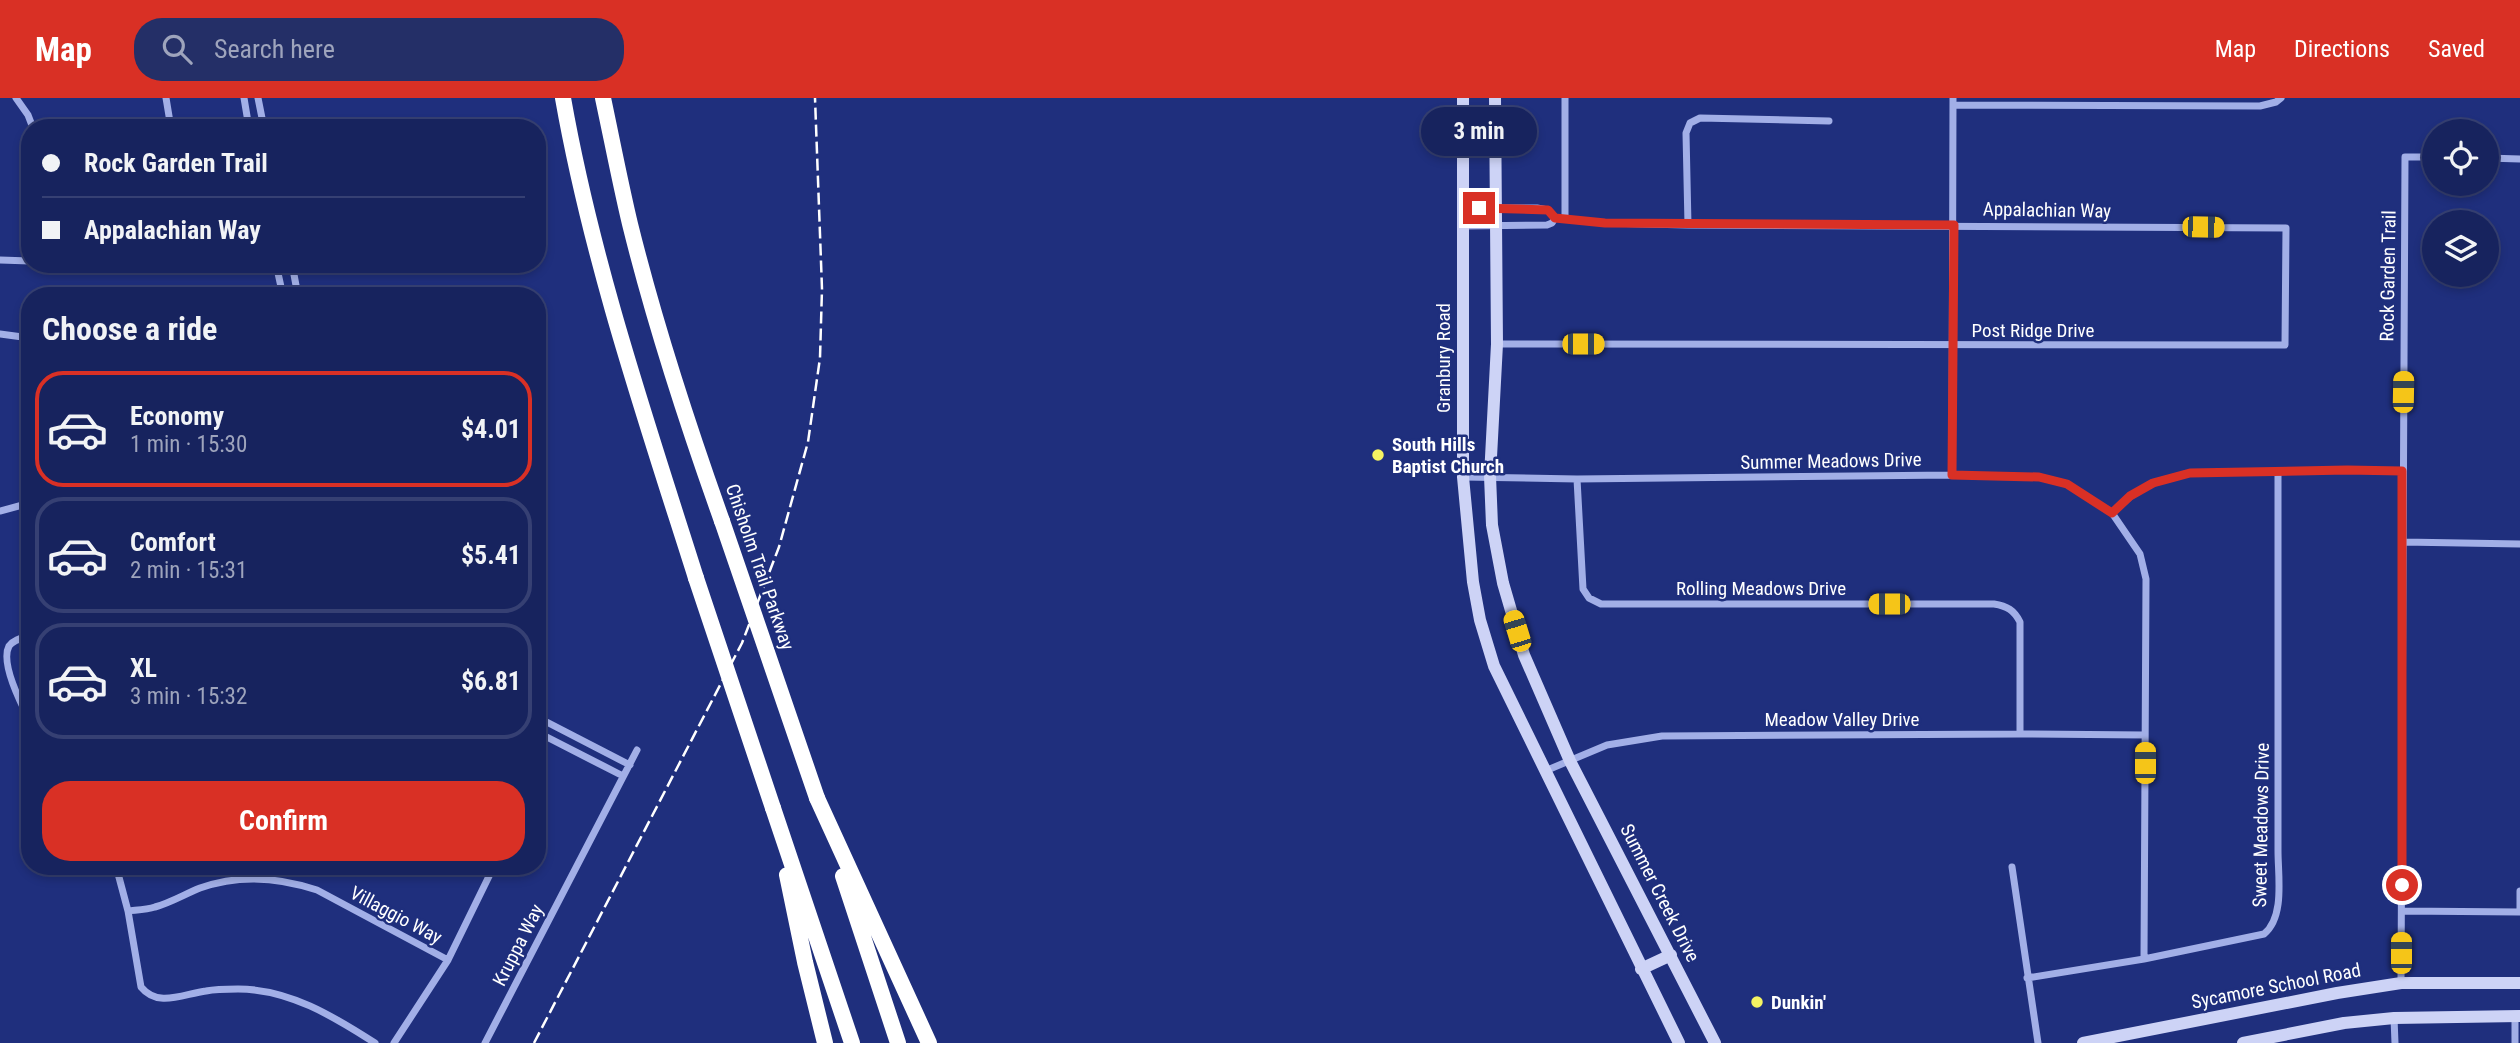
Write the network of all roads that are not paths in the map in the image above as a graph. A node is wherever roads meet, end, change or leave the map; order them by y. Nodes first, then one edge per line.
1 (16, 98) edge
2 (166, 98) edge
3 (244, 98) edge
4 (258, 98) edge
5 (563, 98) edge
6 (603, 98) edge
7 (1463, 98) edge
8 (1495, 98) edge
9 (1565, 98) edge
10 (2281, 98) edge
11 (1953, 101) edge
12 (2072, 101) edge
13 (30, 119) edge
14 (170, 119) edge
15 (247, 119) edge
16 (262, 119) edge
17 (1829, 121) dead end
18 (2422, 157) edge
19 (2499, 158) edge
20 (2520, 159) edge
21 (1462, 208) junction
22 (1495, 208) junction
23 (1555, 218) junction
24 (1565, 218) junction
25 (1688, 225) junction
26 (1954, 225) junction
27 (1461, 226) junction
28 (1497, 226) junction
29 (2286, 228) joint
30 (0, 260) edge
31 (21, 261) edge
32 (0, 334) edge
33 (21, 337) edge
34 (1497, 344) junction
35 (1954, 345) junction
36 (2278, 471) junction
37 (2402, 471) junction
38 (1952, 475) junction
39 (1490, 476) junction
40 (1463, 477) junction
41 (1577, 479) junction
42 (21, 505) edge
43 (0, 511) edge
44 (2112, 513) junction
45 (2403, 542) junction
46 (2520, 544) edge
47 (21, 639) edge
48 (21, 702) edge
49 (546, 722) edge
50 (2020, 734) junction
51 (2145, 735) junction
52 (546, 737) edge
53 (637, 750) dead end
54 (1570, 761) junction
55 (630, 765) junction
56 (1545, 771) junction
57 (623, 776) junction
58 (817, 798) junction
59 (773, 808) junction
60 (2012, 867) dead end
61 (118, 875) edge
62 (490, 875) edge
63 (2520, 891) edge
64 (128, 911) junction
65 (2402, 911) junction
66 (2520, 912) edge
67 (1671, 955) junction
68 (2144, 959) junction
69 (448, 960) junction
70 (1641, 969) junction
71 (2027, 978) junction
72 (2401, 983) junction
73 (2520, 983) edge
74 (2518, 1016) edge
75 (2395, 1018) junction
76 (375, 1043) edge
77 (394, 1043) edge
78 (485, 1043) edge
79 (825, 1043) edge
80 (852, 1043) edge
81 (898, 1043) edge
82 (929, 1043) edge
83 (1679, 1043) edge
84 (1714, 1043) edge
85 (2038, 1043) edge
86 (2083, 1043) edge
87 (2243, 1043) edge
88 (2395, 1043) edge
89 (2515, 1043) edge

1 - 13 street
2 - 14 street
3 - 15 street
4 - 16 street
5 - 59 highway, bridge
6 - 58 highway, Chisholm Trail Parkway, bridge
7 - 21 main road, Granbury Road
8 - 22 main road
9 - 24 street
10 - 12 street
11 - 12 street
11 - 26 street
17 - 25 street
18 - 37 street, Rock Garden Trail
19 - 20 street
21 - 22 street, Appalachian Way
21 - 27 main road, Granbury Road
22 - 23 street, Appalachian Way
22 - 28 main road
23 - 24 street, Appalachian Way
23 - 28 street, Appalachian Way
24 - 25 street, Appalachian Way
25 - 26 street, Appalachian Way
26 - 29 street, Appalachian Way
26 - 35 street
27 - 28 street, Appalachian Way
27 - 40 main road, Granbury Road
28 - 34 main road
29 - 35 street, Post Ridge Drive
30 - 31 street
32 - 33 street
34 - 35 street, Post Ridge Drive
34 - 39 main road
35 - 38 street
36 - 37 street
36 - 44 street
36 - 68 street, Sweet Meadows Drive
37 - 45 street, Rock Garden Trail
38 - 41 street, Summer Meadows Drive
38 - 44 street, Summer Meadows Drive
39 - 40 street, Summer Meadows Drive
39 - 41 street, Summer Meadows Drive
39 - 54 main road
40 - 56 main road, Granbury Road
41 - 50 street, Rolling Meadows Drive
42 - 43 street
44 - 51 street, Summer Meadows Drive
45 - 46 street
45 - 65 street, Rock Garden Trail
47 - 48 street
49 - 55 street
50 - 51 street, Meadow Valley Drive
50 - 54 street, Meadow Valley Drive
51 - 68 street, Summer Meadows Drive
52 - 57 street
53 - 55 street, Kruppa Way
54 - 56 street, Meadow Valley Drive
54 - 67 main road, Summer Creek Drive
55 - 57 street, Kruppa Way
56 - 70 main road
57 - 78 street, Kruppa Way
58 - 81 highway, Chisholm Trail Parkway
58 - 82 highway
59 - 79 highway
59 - 80 highway
60 - 71 street
61 - 64 street
62 - 69 street
63 - 66 street
64 - 69 street, Villaggio Way
64 - 76 street
65 - 66 street
65 - 72 street, Rock Garden Trail
67 - 70 main road
67 - 84 main road, Summer Creek Drive
68 - 71 street, Sweet Meadows Drive
69 - 77 street
70 - 83 main road
71 - 85 street
72 - 73 main road, Sycamore School Road
72 - 86 main road, Sycamore School Road
74 - 75 main road
74 - 89 street
75 - 87 main road
75 - 88 street

